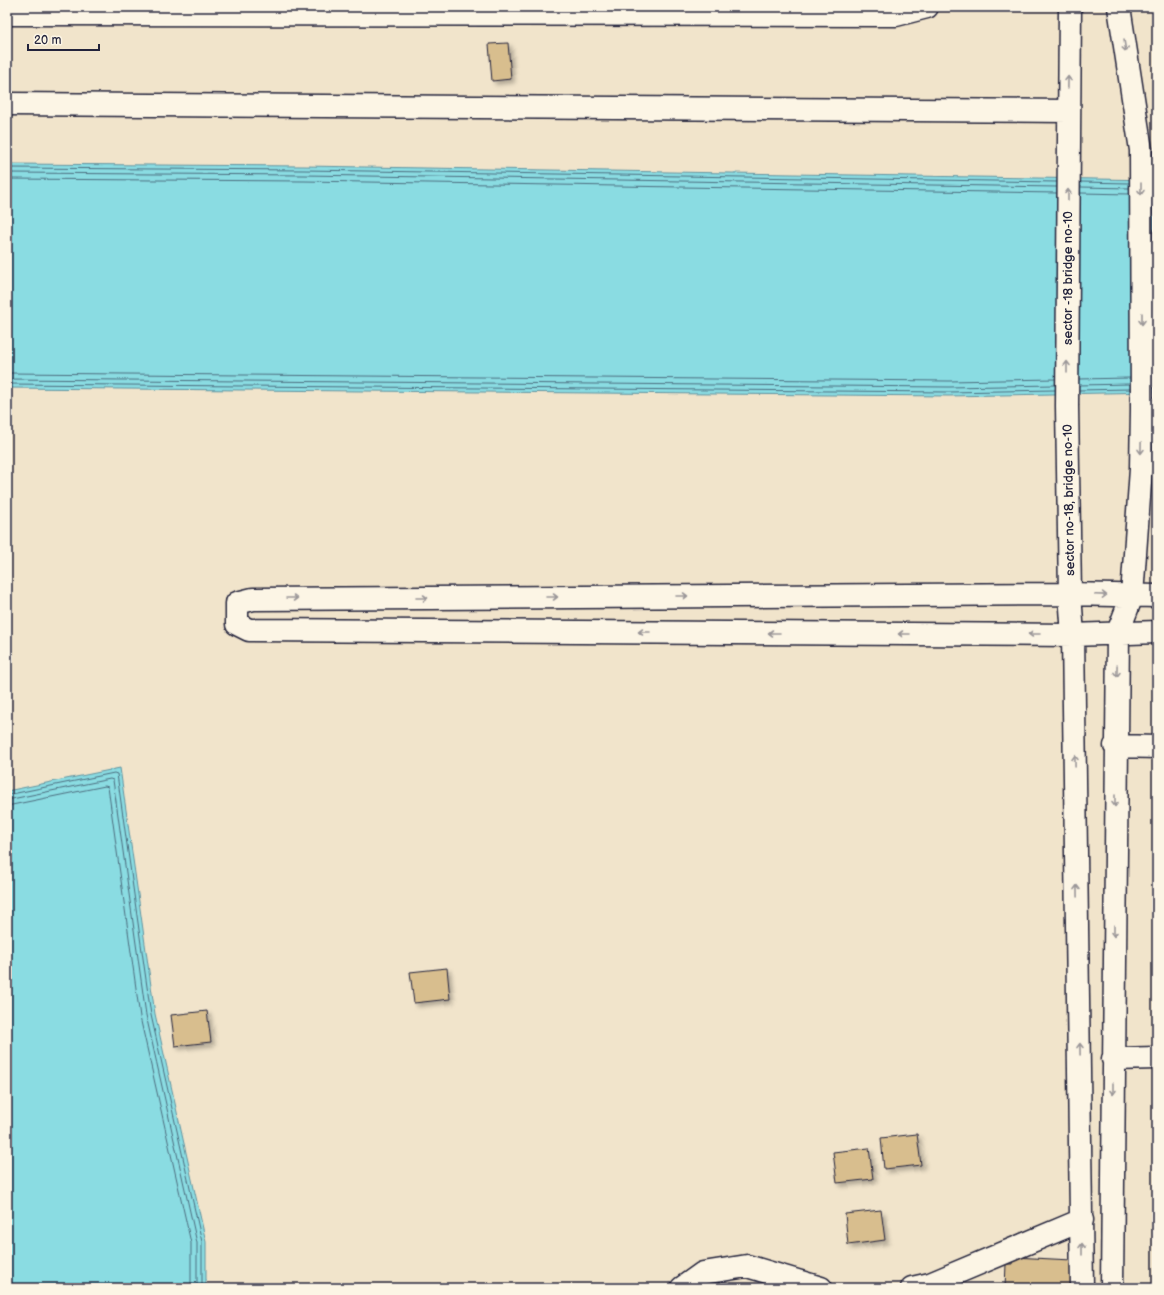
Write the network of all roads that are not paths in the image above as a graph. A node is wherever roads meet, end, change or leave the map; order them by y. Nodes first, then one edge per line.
1 (927, 7) edge
2 (1070, 7) edge
3 (1119, 7) edge
4 (348, 11) edge
5 (382, 11) edge
6 (7, 14) edge
7 (7, 104) edge
8 (1068, 111) junction
9 (1067, 406) joint
10 (1149, 469) edge
11 (1070, 594) junction
12 (1132, 596) junction
13 (1157, 596) edge
14 (1118, 632) junction
15 (1157, 632) edge
16 (1073, 635) junction
17 (1115, 746) junction
18 (1157, 747) edge
19 (1157, 1058) edge
20 (1113, 1059) junction
21 (1082, 1220) junction
22 (682, 1288) edge
23 (820, 1288) edge
24 (912, 1288) edge
25 (1082, 1288) edge
26 (1112, 1288) edge

1 - 5 street
8 -> 2 street, sector -18 bridge no-10
3 -> 10 street
4 - 5 street
4 - 6 street
7 - 8 street
9 -> 8 street, sector -18 bridge no-10
9 - 11 street, sector no-18, bridge no-10
10 - 12 street
11 -> 12 street
11 - 16 street, sector no-18, bridge no-10
16 -> 11 street
12 - 13 street
12 - 14 street
14 - 15 street
14 - 16 street
14 -> 17 street
21 -> 16 street, sector no-18, bridge no-10
17 - 18 street
17 -> 20 street
19 - 20 street
20 -> 26 street
21 - 24 street
25 -> 21 street, sector no-18, bridge no-10
22 - 23 street

